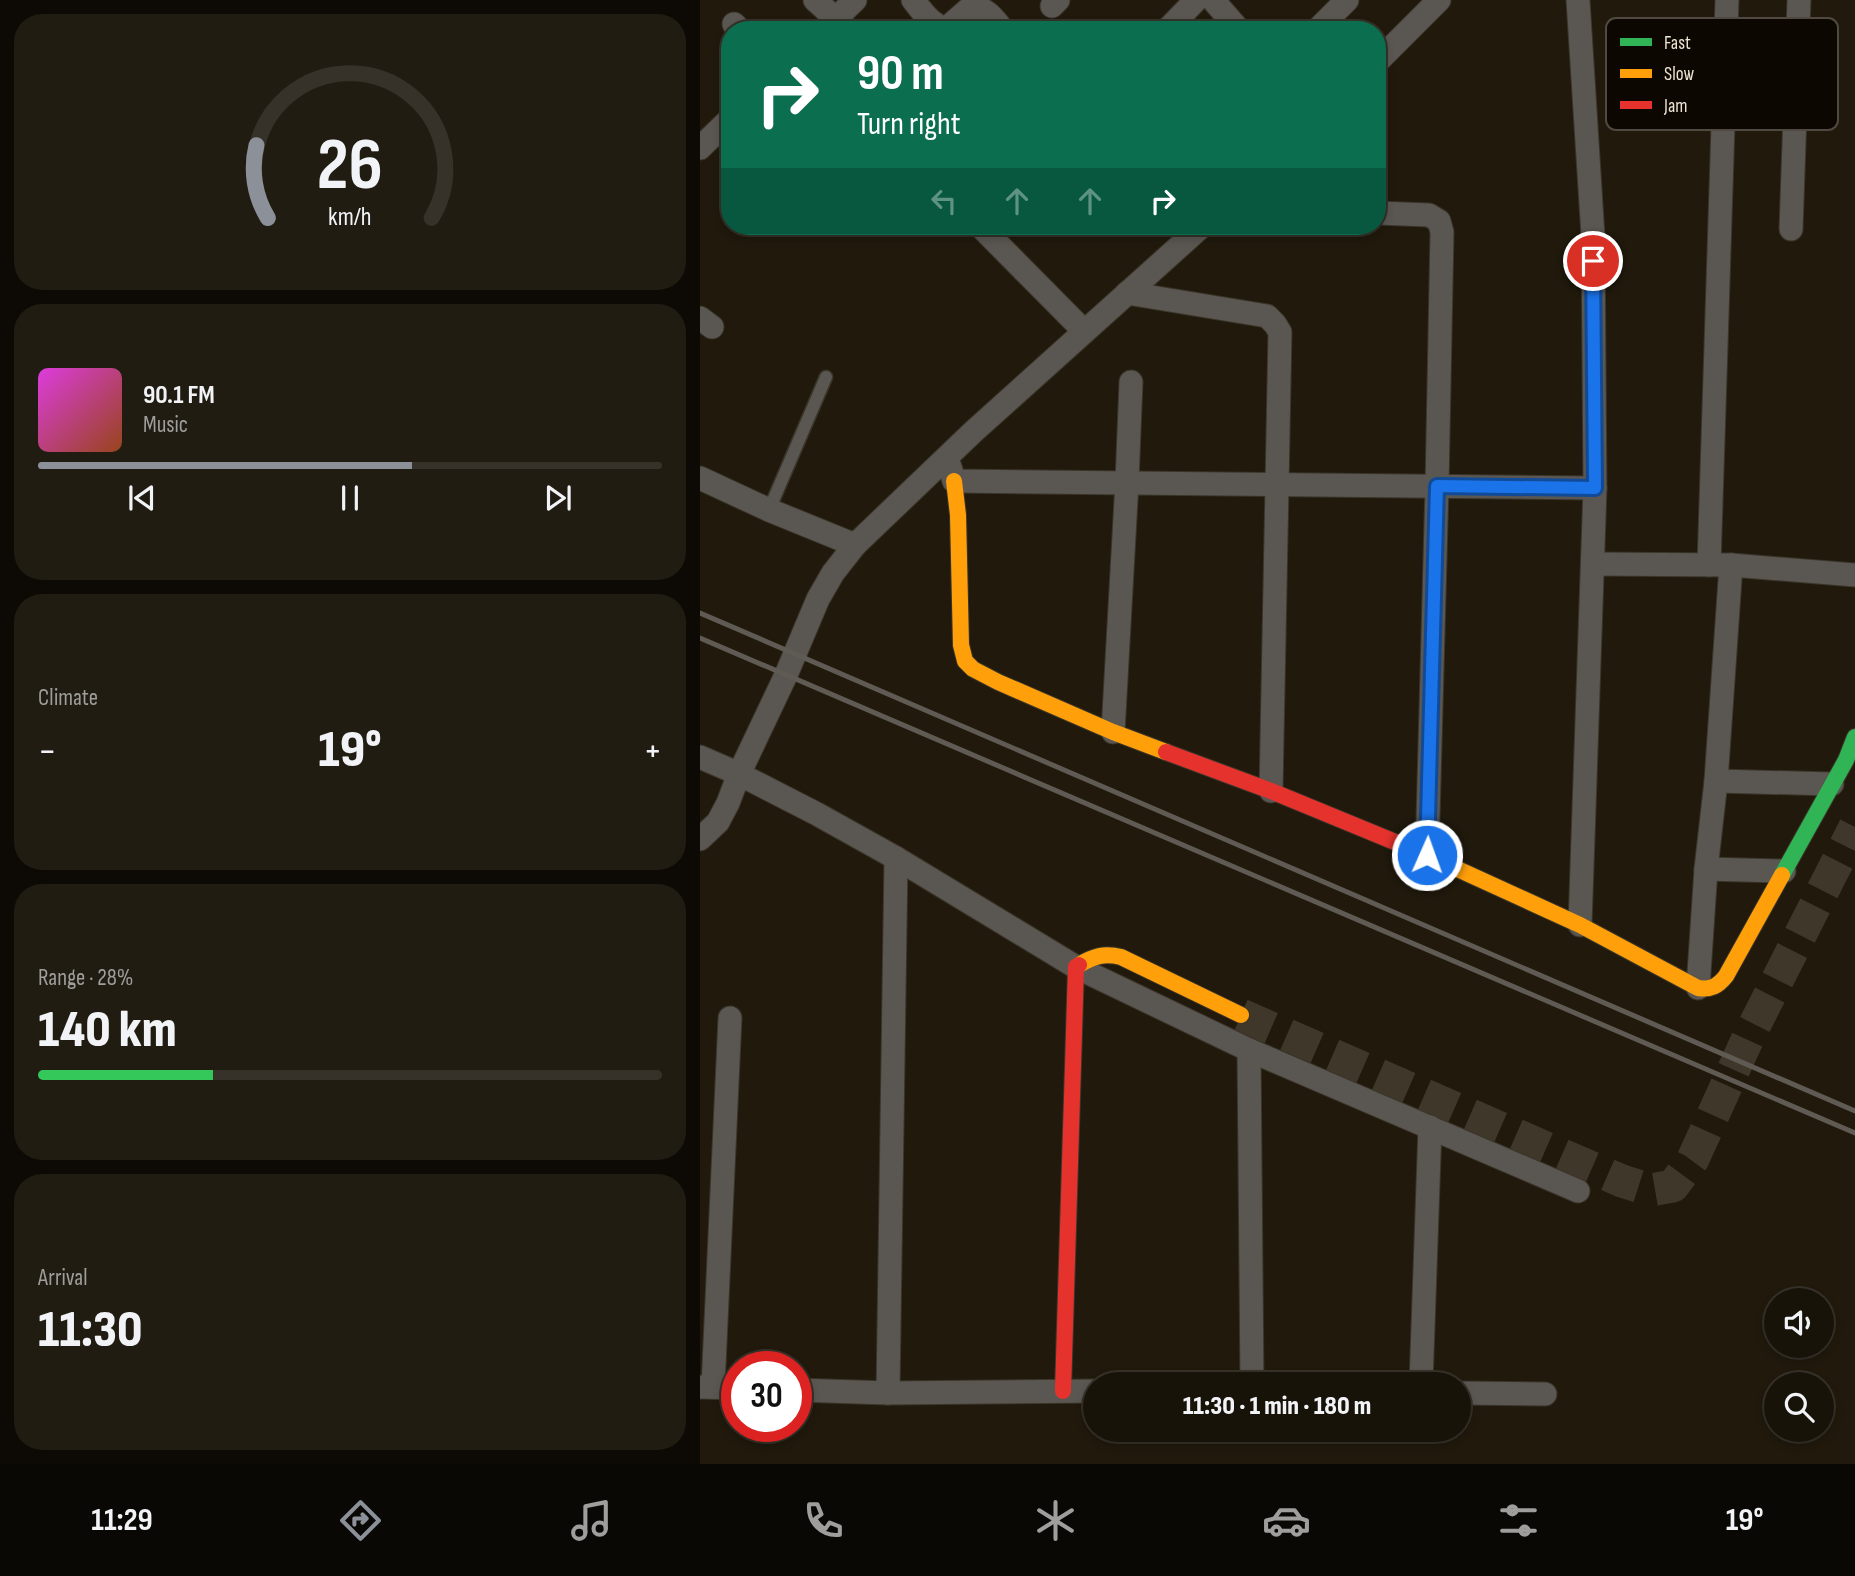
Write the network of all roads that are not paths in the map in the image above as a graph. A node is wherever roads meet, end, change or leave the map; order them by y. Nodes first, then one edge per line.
1 (815, 0) edge
2 (855, 0) edge
3 (913, 0) edge
4 (1196, 0) edge
5 (1213, 0) edge
6 (1347, 0) edge
7 (1578, 0) edge
8 (1727, 0) edge
9 (1799, 0) edge
10 (1433, 2) edge
11 (1727, 18) edge
12 (1798, 18) edge
13 (832, 21) edge
14 (840, 21) edge
15 (930, 21) edge
16 (955, 21) edge
17 (995, 21) edge
18 (1176, 21) edge
19 (1231, 21) edge
20 (1326, 21) edge
21 (1386, 52) edge
22 (721, 128) edge
23 (1725, 130) edge
24 (1794, 130) edge
25 (700, 148) edge
26 (1386, 213) edge
27 (1791, 229) dead end
28 (989, 235) edge
29 (1184, 235) edge
30 (1127, 293) junction
31 (1084, 331) junction
32 (826, 377) dead end
33 (1131, 382) dead end
34 (947, 457) junction
35 (700, 478) edge
36 (954, 481) junction
37 (1127, 482) junction
38 (1277, 483) junction
39 (1437, 486) junction
40 (1595, 488) junction
41 (769, 510) junction
42 (855, 545) junction
43 (1593, 564) junction
44 (1720, 565) junction
45 (1855, 575) edge
46 (1113, 732) junction
47 (1855, 737) edge
48 (700, 757) edge
49 (739, 774) junction
50 (1716, 781) junction
51 (1832, 784) junction
52 (1271, 791) junction
53 (700, 839) edge
54 (1427, 855) junction
55 (896, 858) junction
56 (1706, 869) junction
57 (1784, 871) junction
58 (1580, 925) junction
59 (1076, 967) junction
60 (1698, 988) junction
61 (1241, 1014) tunnel mouth
62 (730, 1018) dead end
63 (1249, 1051) junction
64 (1430, 1127) junction
65 (1578, 1191) dead end
66 (1252, 1372) edge
67 (1421, 1372) edge
68 (706, 1387) edge
69 (812, 1391) edge
70 (1063, 1391) junction
71 (1083, 1391) edge
72 (888, 1393) junction
73 (1471, 1393) edge
74 (1545, 1394) dead end

1 - 13 street
2 - 14 street
3 - 15 street
4 - 18 street
5 - 19 street
6 - 20 street
7 - 40 street
8 - 11 street
9 - 12 street
10 - 21 street
16 - 17 street
22 - 25 street
23 - 44 street
24 - 27 street
26 - 39 street
28 - 31 street
29 - 30 street
30 - 31 street
30 - 38 street
31 - 34 street
32 - 41 lane
33 - 37 street
34 - 36 street
34 - 42 street
35 - 41 street
36 - 37 street
36 - 46 street
37 - 38 street
37 - 46 street
38 - 39 street
38 - 52 street
39 - 40 street
39 - 54 street
40 - 43 street
41 - 42 street
42 - 49 street
43 - 44 street
43 - 58 street
44 - 45 street
44 - 50 street
46 - 52 street
47 - 51 street
48 - 49 street
49 - 53 street
49 - 55 street
50 - 51 street
50 - 56 street
51 - 57 street
52 - 54 street
54 - 58 street
55 - 59 street
55 - 72 street
56 - 57 street
56 - 60 street
57 - 60 street
58 - 60 street
59 - 61 street
59 - 63 street
59 - 70 street
62 - 68 street
63 - 64 street
63 - 66 street
64 - 65 street
64 - 67 street
69 - 72 street
70 - 71 street
70 - 72 street
73 - 74 street

